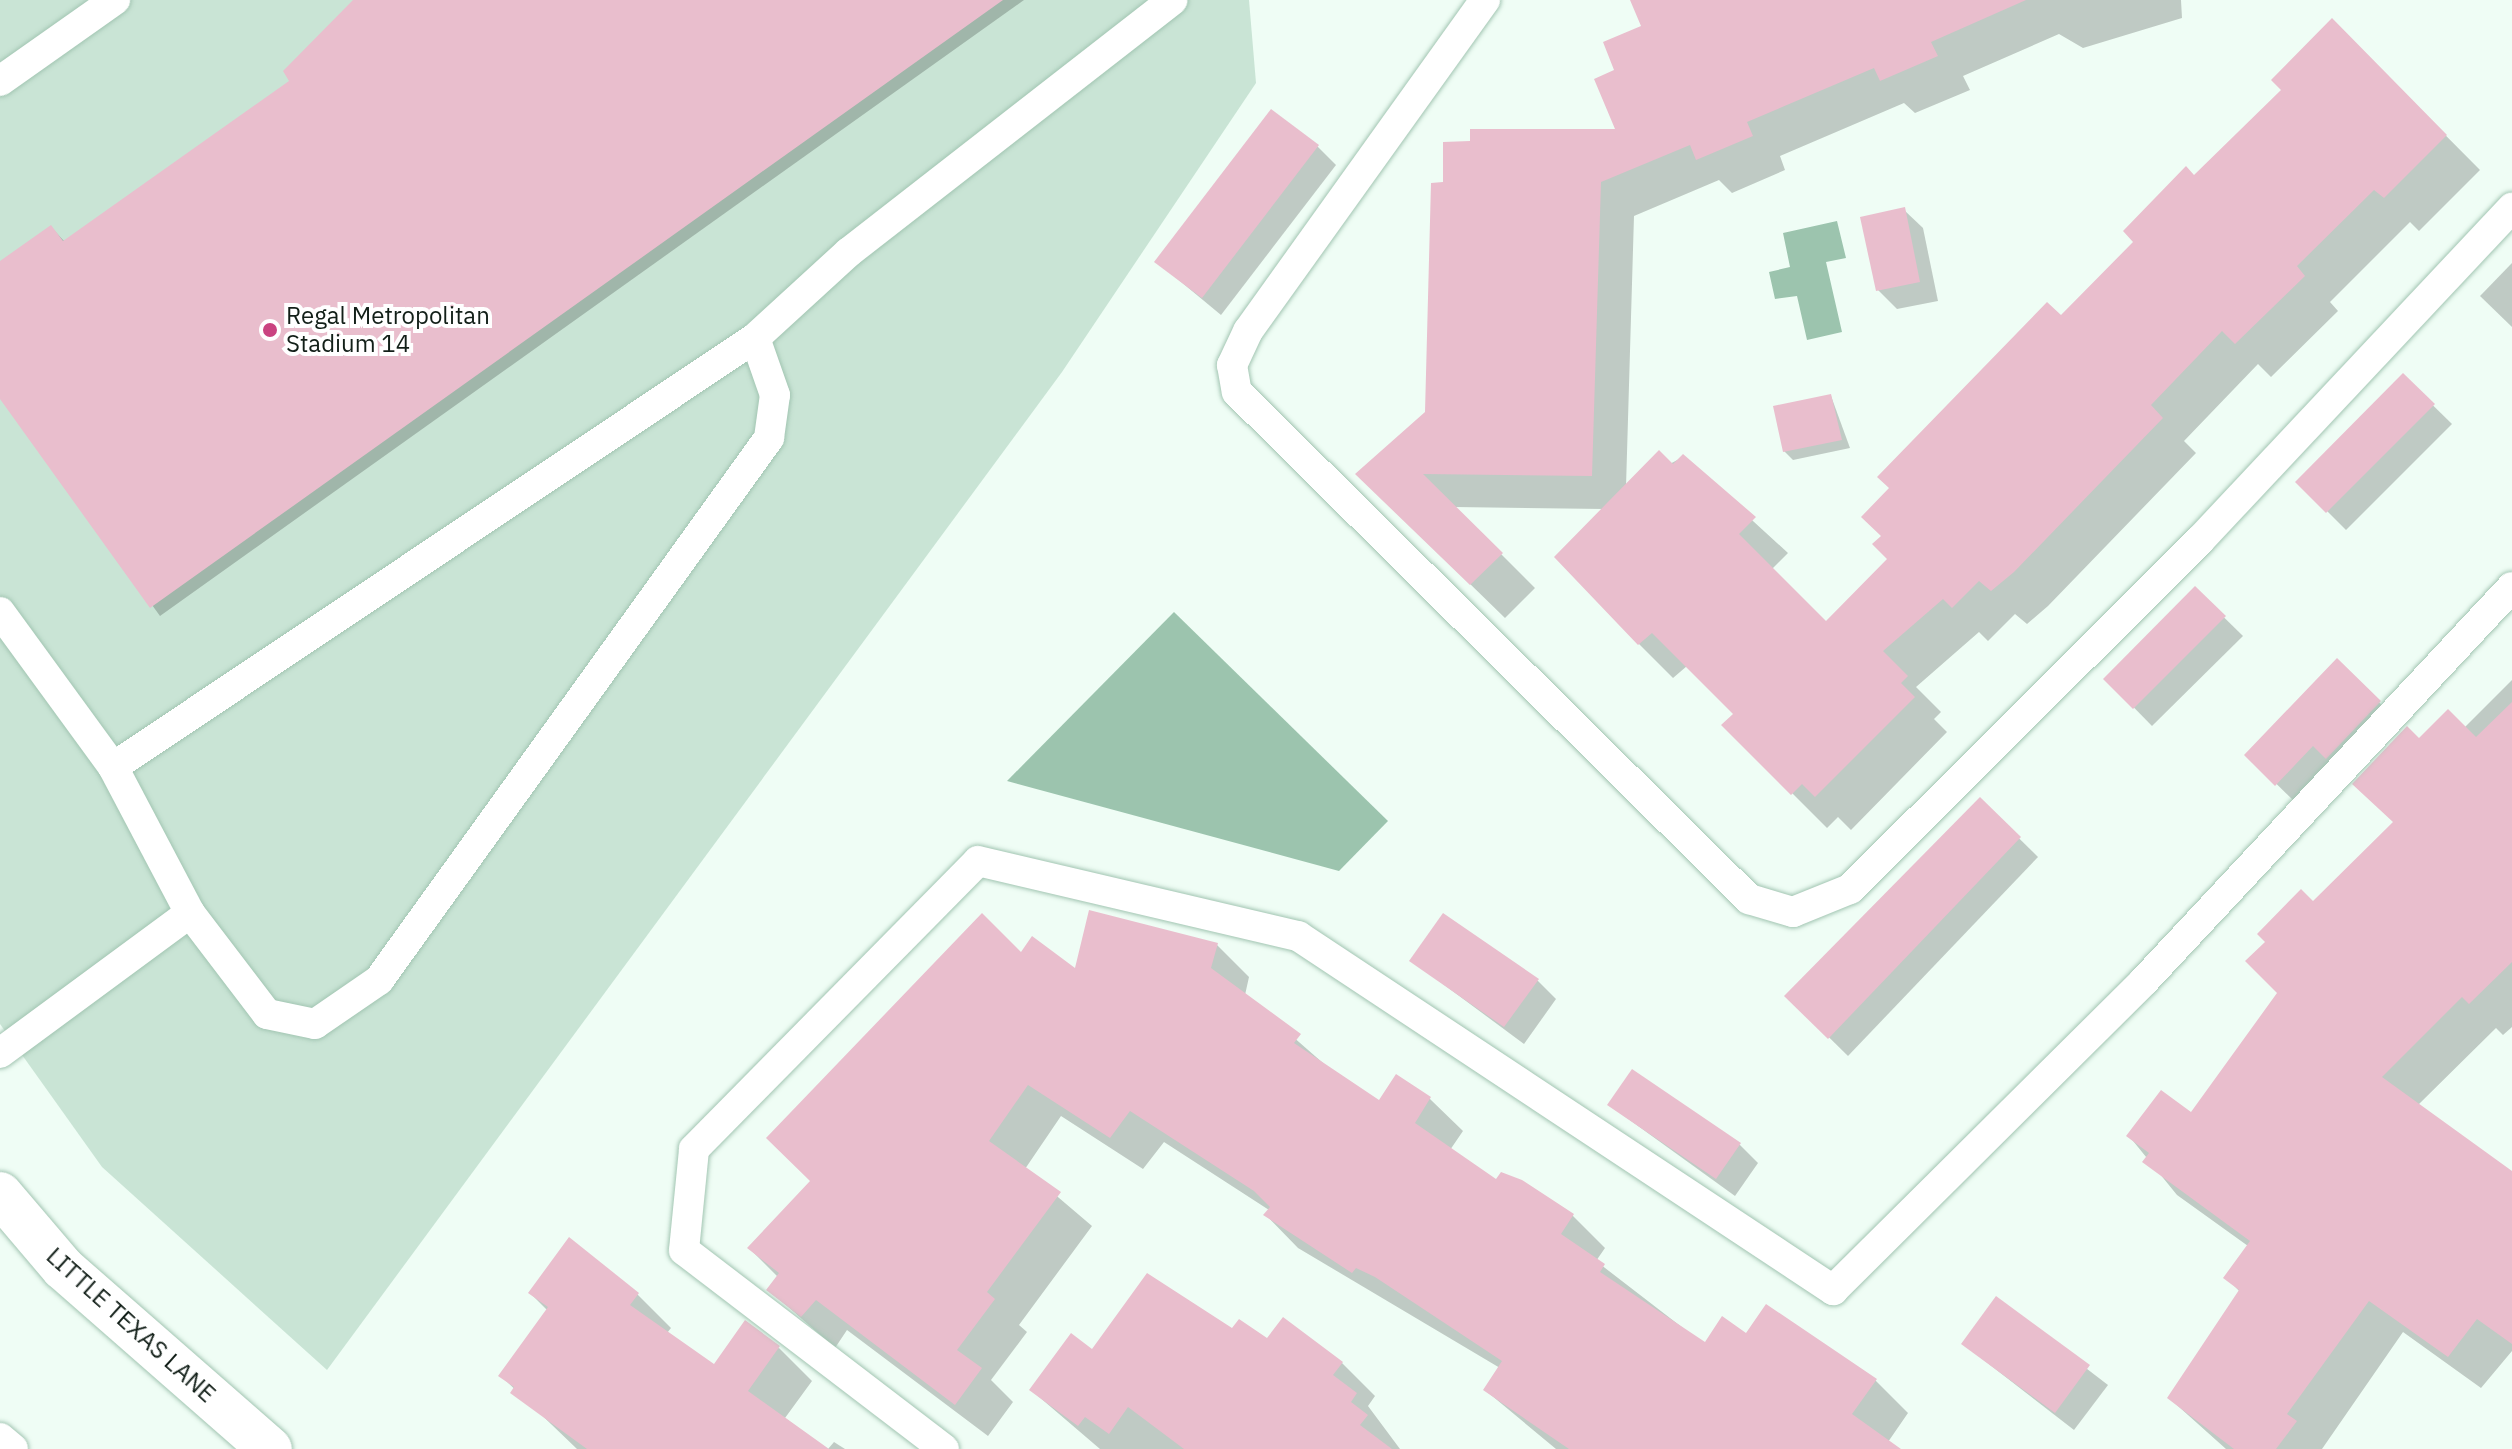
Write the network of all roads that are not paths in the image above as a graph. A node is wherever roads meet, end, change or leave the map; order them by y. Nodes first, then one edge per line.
1 (115, 0) edge
2 (1173, 0) edge
3 (1485, 0) edge
4 (0, 81) edge
5 (2512, 208) edge
6 (755, 338) junction
7 (2512, 587) edge
8 (0, 612) edge
9 (113, 767) junction
10 (190, 913) junction
11 (0, 1053) edge
12 (0, 1194) edge
13 (0, 1438) edge
14 (13, 1449) edge
15 (270, 1449) edge
16 (944, 1449) edge

1 - 4 lane
2 - 6 lane
3 - 5 lane
6 - 9 lane
6 - 10 lane
7 - 16 lane
8 - 9 lane
9 - 10 lane
10 - 11 lane
12 - 15 street, LITTLE TEXAS LANE
13 - 14 lane

